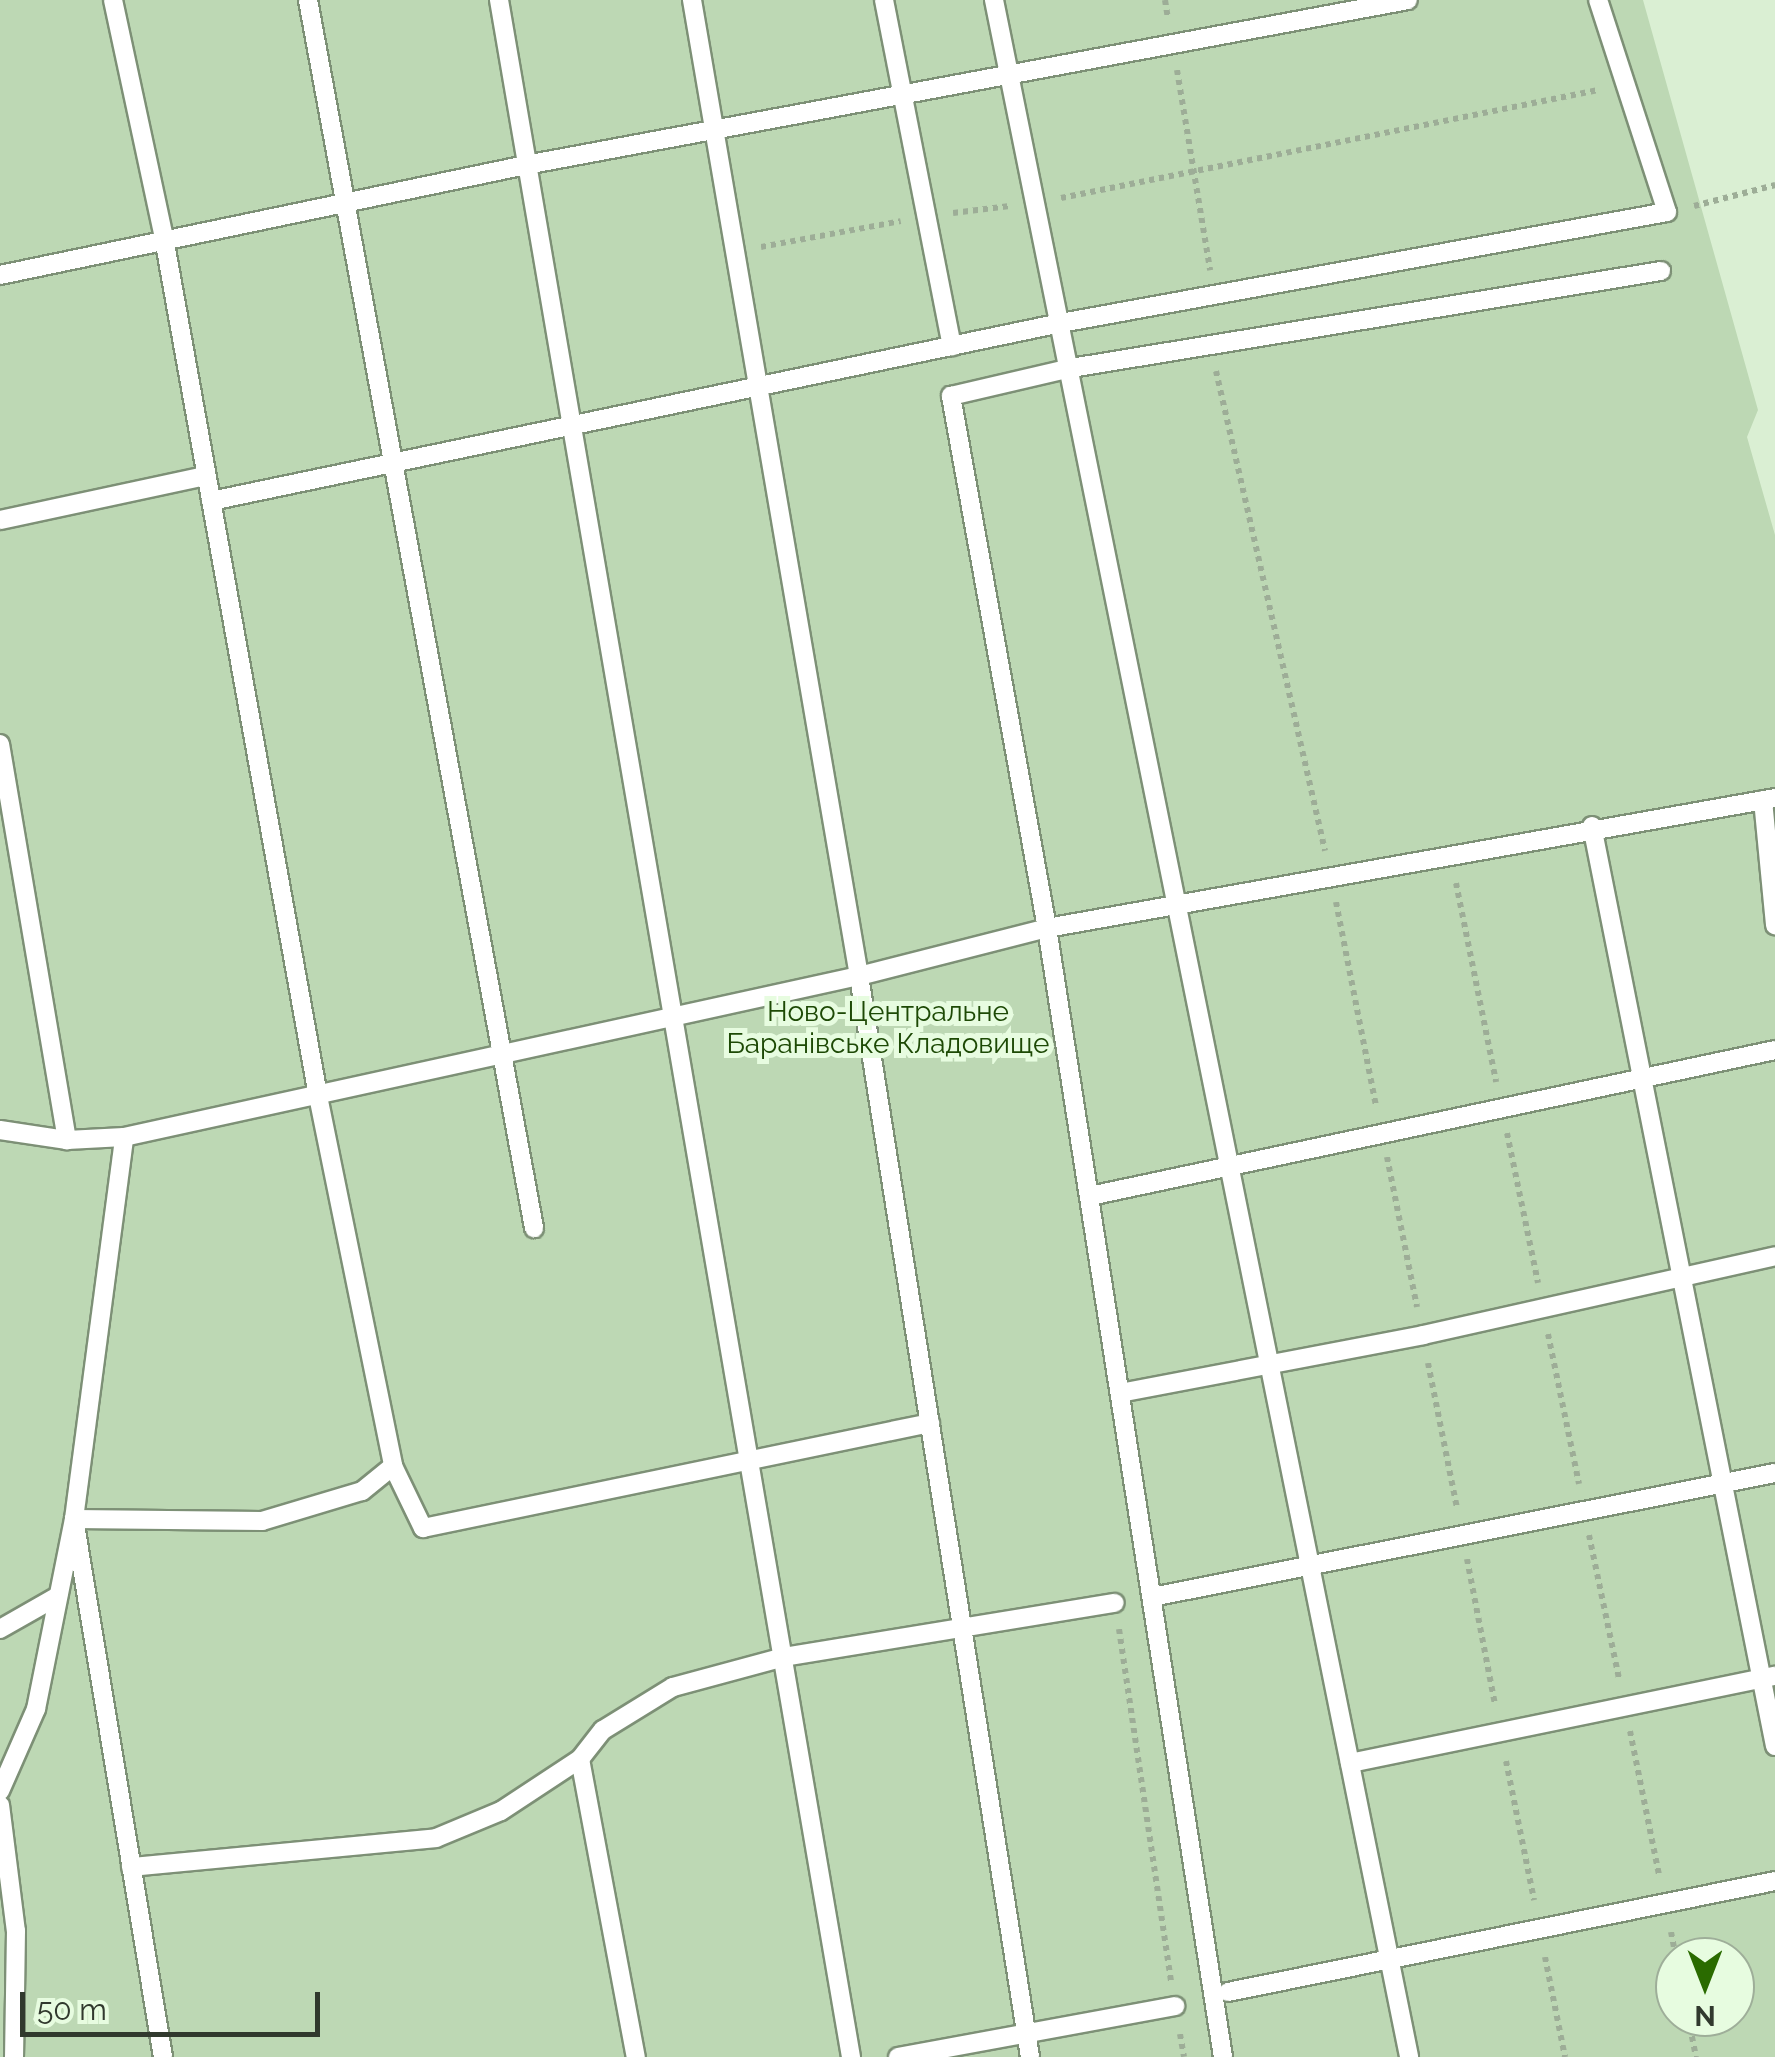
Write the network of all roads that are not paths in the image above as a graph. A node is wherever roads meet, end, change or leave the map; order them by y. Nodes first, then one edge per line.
1 (113, 0) edge
2 (308, 0) edge
3 (499, 0) edge
4 (692, 0) edge
5 (884, 0) edge
6 (994, 0) edge
7 (1408, 0) edge
8 (1598, 0) edge
9 (1008, 77) junction
10 (902, 95) junction
11 (714, 130) junction
12 (531, 164) junction
13 (347, 202) junction
14 (164, 238) junction
15 (1662, 271) dead end
16 (0, 275) edge
17 (1060, 323) junction
18 (952, 346) junction
19 (1071, 368) junction
20 (758, 386) junction
21 (576, 425) junction
22 (396, 465) junction
23 (206, 476) junction
24 (211, 501) junction
25 (0, 520) edge
26 (0, 744) edge
27 (1769, 799) edge
28 (1592, 826) junction
29 (1176, 902) junction
30 (1775, 925) edge
31 (1048, 928) junction
32 (859, 976) junction
33 (673, 1016) junction
34 (1775, 1050) edge
35 (501, 1056) junction
36 (1641, 1078) junction
37 (318, 1096) junction
38 (0, 1130) edge
39 (124, 1137) junction
40 (67, 1140) junction
41 (1230, 1166) junction
42 (1090, 1196) junction
43 (534, 1228) dead end
44 (1775, 1256) edge
45 (1681, 1280) junction
46 (1269, 1365) junction
47 (1120, 1392) junction
48 (930, 1423) junction
49 (750, 1458) junction
50 (394, 1466) junction
51 (1775, 1473) edge
52 (1722, 1483) junction
53 (74, 1519) junction
54 (1310, 1564) junction
55 (58, 1596) junction
56 (1152, 1597) junction
57 (1115, 1603) road end
58 (0, 1629) edge
59 (962, 1631) junction
60 (784, 1658) junction
61 (1768, 1677) edge
62 (1775, 1746) edge
63 (580, 1759) junction
64 (1350, 1763) junction
65 (0, 1791) edge
66 (0, 1805) edge
67 (131, 1867) junction
68 (1775, 1882) edge
69 (1390, 1959) junction
70 (1228, 1992) dead end
71 (1175, 2006) road end
72 (1026, 2034) junction
73 (14, 2057) edge
74 (163, 2057) edge
75 (636, 2057) edge
76 (851, 2057) edge
77 (898, 2057) edge
78 (1030, 2057) edge
79 (1223, 2057) edge
80 (1410, 2057) edge

1 - 14 lane
2 - 13 lane
3 - 12 lane
4 - 11 lane
5 - 10 lane
6 - 9 lane
7 - 9 lane
8 - 17 lane
9 - 10 lane
9 - 17 lane
10 - 11 lane
10 - 18 lane
11 - 12 lane
11 - 20 lane
12 - 13 lane
12 - 21 lane
13 - 14 lane
13 - 22 lane
14 - 16 lane
14 - 23 lane
15 - 19 lane
17 - 18 lane
17 - 19 lane
18 - 20 lane
19 - 29 lane
19 - 31 lane
20 - 21 lane
20 - 32 lane
21 - 22 lane
21 - 33 lane
22 - 24 lane
22 - 35 lane
23 - 24 lane
23 - 25 lane
24 - 37 lane
26 - 40 lane
27 - 28 lane
27 - 30 lane
28 - 29 lane
28 - 36 lane
29 - 31 lane
29 - 41 lane
31 - 32 lane
31 - 42 lane
32 - 33 lane
32 - 48 lane
33 - 35 lane
33 - 49 lane
34 - 36 lane
35 - 37 lane
35 - 43 lane
36 - 41 lane
36 - 45 lane
37 - 39 lane
37 - 50 lane
38 - 40 lane
39 - 40 lane
39 - 53 lane
41 - 42 lane
41 - 46 lane
42 - 47 lane
44 - 45 lane
45 - 46 lane
45 - 52 lane
46 - 47 lane
46 - 54 lane
47 - 56 lane
48 - 49 lane
48 - 59 lane
49 - 50 lane
49 - 60 lane
50 - 53 lane
51 - 52 lane
52 - 54 lane
52 - 61 lane
53 - 55 lane
53 - 67 lane
54 - 56 lane
54 - 64 lane
55 - 58 lane
55 - 65 lane
56 - 79 lane
57 - 59 lane
59 - 60 lane
59 - 72 lane
60 - 63 lane
60 - 76 lane
61 - 62 lane
61 - 64 lane
63 - 67 lane
63 - 75 lane
64 - 69 lane
66 - 73 lane
67 - 74 lane
68 - 69 lane
69 - 70 lane
69 - 80 lane
71 - 72 lane
72 - 77 lane
72 - 78 lane

